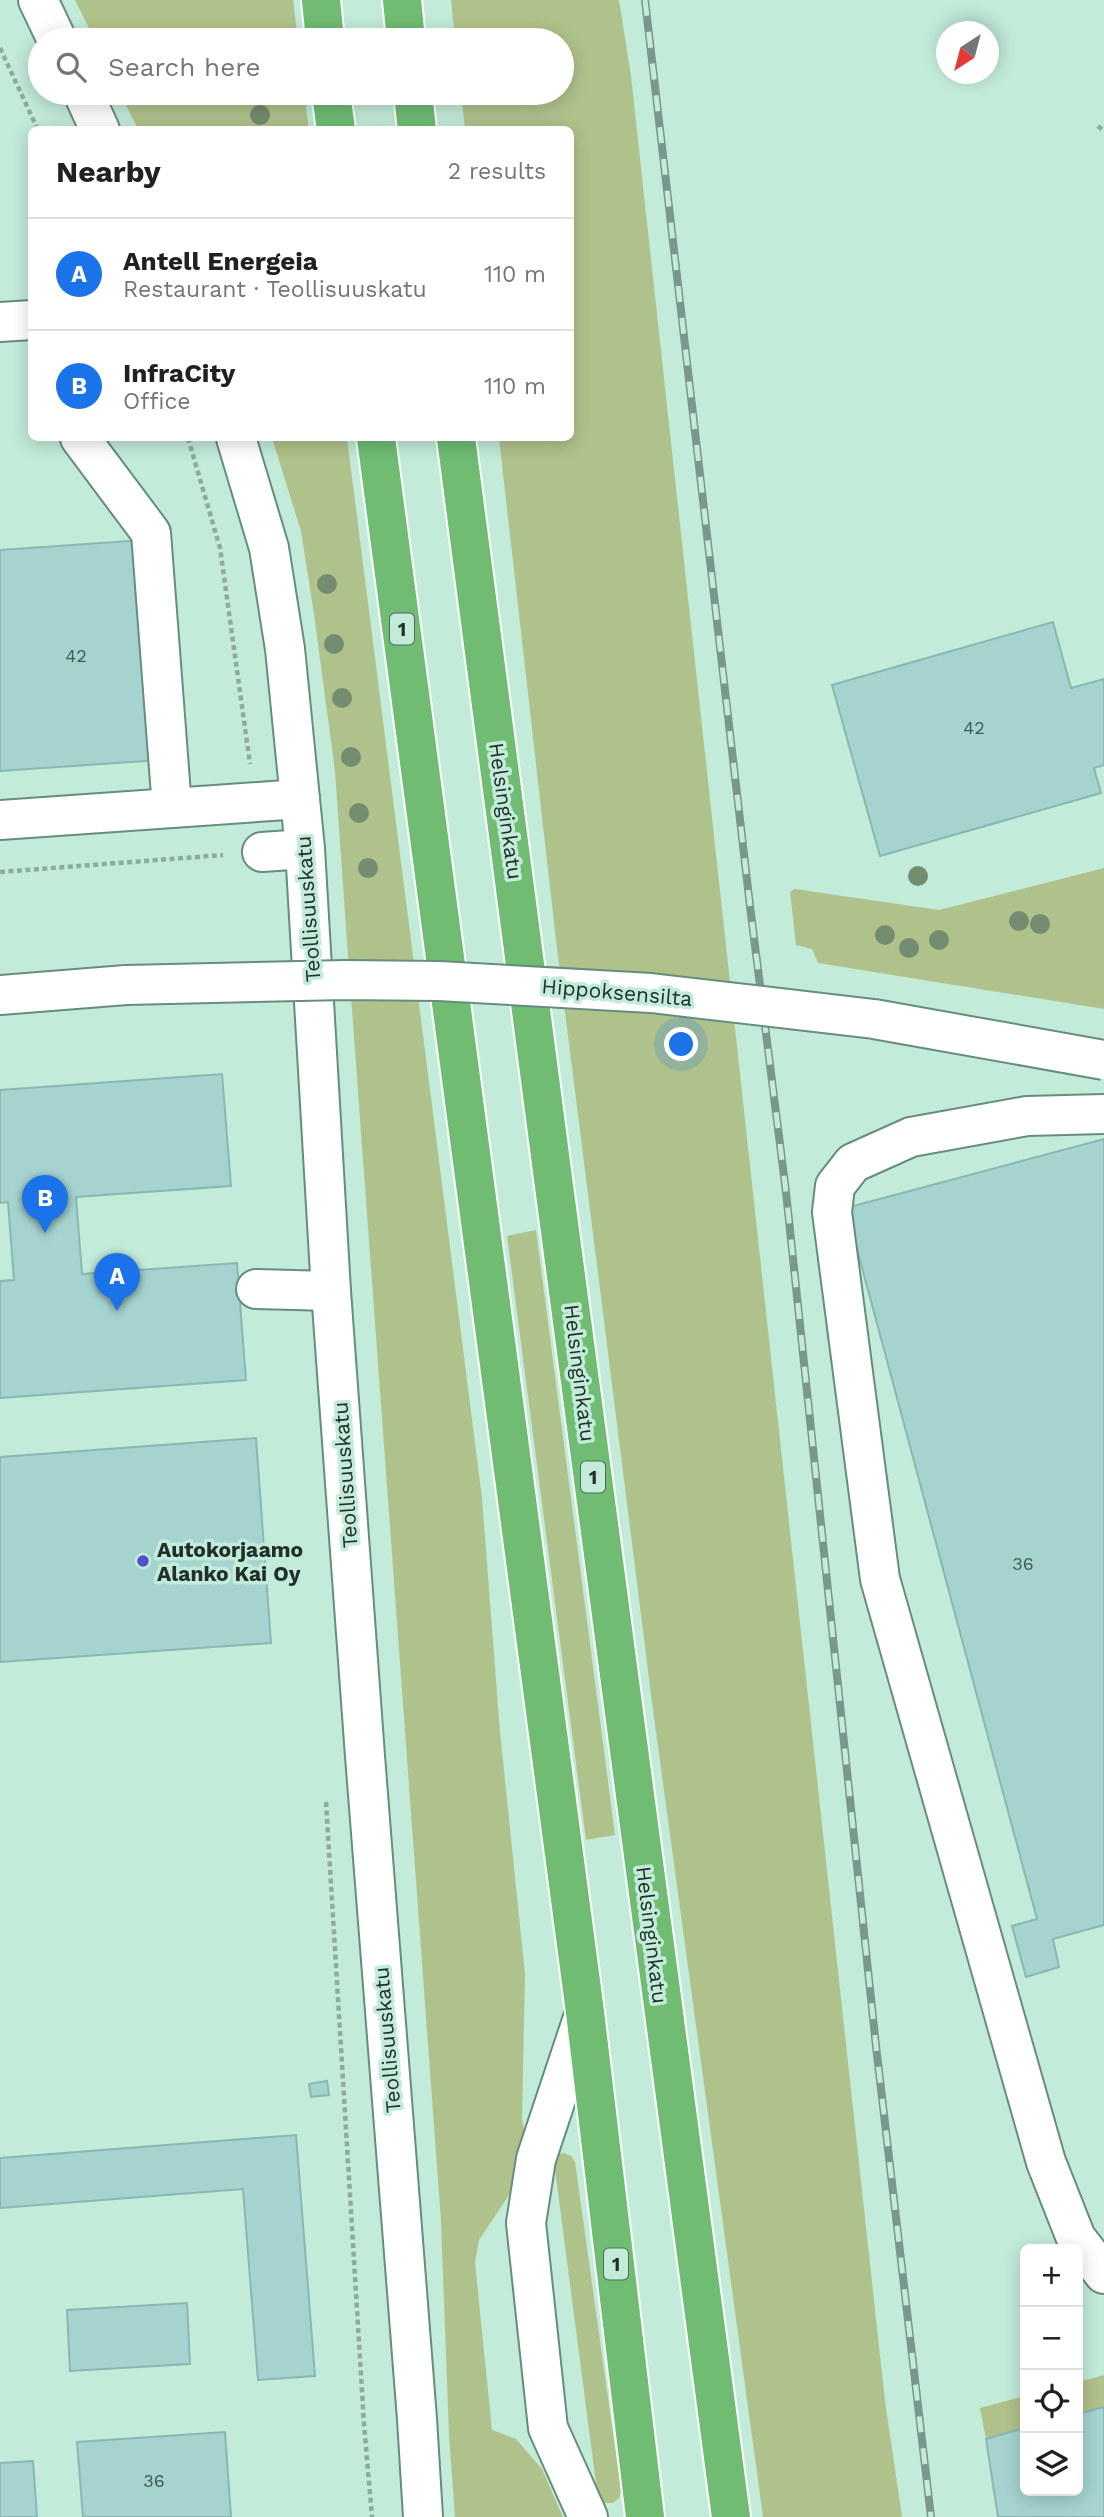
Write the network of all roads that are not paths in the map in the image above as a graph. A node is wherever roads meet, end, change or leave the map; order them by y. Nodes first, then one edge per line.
1 (38, 0) edge
2 (321, 0) edge
3 (402, 0) edge
4 (51, 28) edge
5 (324, 28) edge
6 (406, 28) edge
7 (89, 105) edge
8 (332, 105) edge
9 (414, 105) edge
10 (98, 126) edge
11 (335, 126) edge
12 (417, 126) edge
13 (28, 320) edge
14 (0, 322) edge
15 (82, 441) edge
16 (237, 441) edge
17 (376, 441) edge
18 (456, 441) edge
19 (300, 799) junction
20 (172, 808) junction
21 (0, 820) edge
22 (304, 849) junction
23 (262, 852) road end
24 (0, 995) edge
25 (1104, 1060) edge
26 (1104, 1114) edge
27 (256, 1289) dead end
28 (331, 1291) junction
29 (585, 2012) junction
30 (1104, 2274) edge
31 (423, 2517) edge
32 (588, 2517) edge
33 (645, 2517) edge
34 (731, 2517) edge

1 - 4 street
2 - 5 highway
3 - 6 highway
7 - 10 street
8 - 11 highway
9 - 12 highway
13 - 14 street
15 - 20 street
16 - 19 street, Teollisuuskatu
17 - 29 highway, 1
18 - 34 highway, Helsinginkatu / 1
19 - 20 street
19 - 22 street, Teollisuuskatu
20 - 21 street
22 - 23 street
22 - 28 street, Teollisuuskatu
24 - 25 street, Hippoksensilta, bridge
26 - 30 street
27 - 28 street
28 - 31 street, Teollisuuskatu
29 - 32 street
29 - 33 highway, 1

